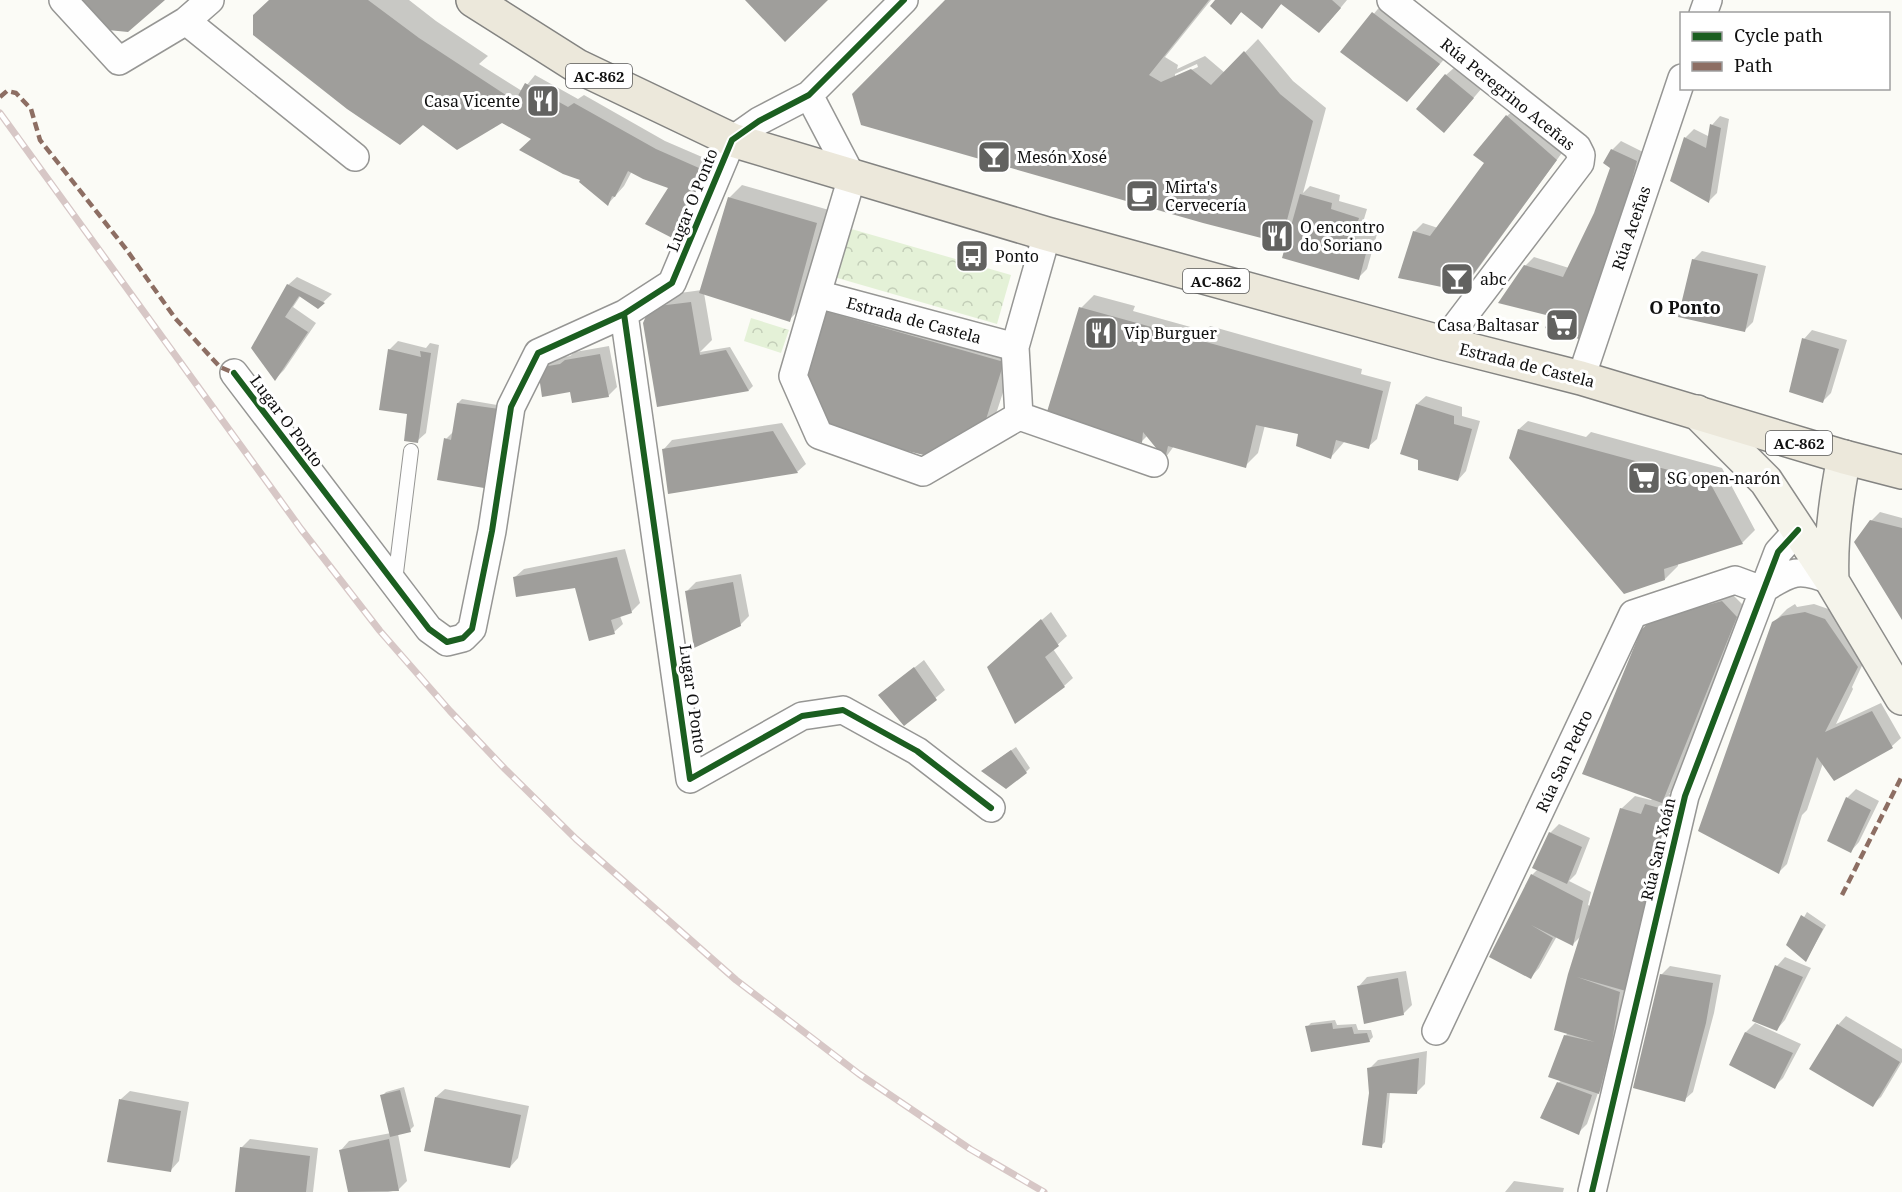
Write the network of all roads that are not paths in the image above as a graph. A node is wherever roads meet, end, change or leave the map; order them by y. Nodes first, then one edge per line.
1 (63, 0) edge
2 (210, 0) edge
3 (473, 0) edge
4 (904, 0) edge
5 (1391, 0) edge
6 (186, 21) junction
7 (1680, 84) edge
8 (809, 95) junction
9 (732, 140) junction
10 (355, 157) dead end
11 (852, 177) junction
12 (1047, 234) junction
13 (817, 294) junction
14 (624, 314) junction
15 (1443, 343) junction
16 (1015, 347) junction
17 (234, 373) dead end
18 (1581, 378) junction
19 (1697, 412) junction
20 (1019, 416) junction
21 (411, 451) dead end
22 (1844, 457) junction
23 (1154, 463) dead end
24 (1902, 472) edge
25 (1834, 519) junction
26 (1798, 530) junction
27 (1832, 581) junction
28 (394, 584) junction
29 (1762, 590) junction
30 (1902, 698) edge
31 (991, 808) dead end
32 (1436, 1031) dead end
33 (1592, 1192) edge

1 - 6 street
2 - 6 street
3 - 9 main road, Estrada de Castela / AC-862
4 - 8 street
5 - 15 street, Rúa Peregrino Aceñas
6 - 10 street
7 - 18 street, Rúa Aceñas
8 - 9 street
8 - 11 street
9 - 11 main road, Estrada de Castela / AC-862
9 - 14 street, Lugar O Ponto
11 - 12 main road, Estrada de Castela / AC-862
11 - 13 street
12 - 15 main road, Estrada de Castela / AC-862
12 - 16 street
13 - 16 street, Estrada de Castela
13 - 20 street
14 - 28 street, Lugar O Ponto
14 - 31 street, Lugar O Ponto
15 - 18 main road, Estrada de Castela / AC-862
16 - 20 street
17 - 28 street, Lugar O Ponto
18 - 19 main road, Estrada de Castela / AC-862
19 - 22 main road, Estrada de Castela / AC-862
19 - 26 main road
20 - 23 street
21 - 28 lane
22 - 24 main road, Estrada de Castela / AC-862
22 - 25 main road
25 - 26 main road
25 - 27 main road
26 - 27 main road
26 - 29 street, Rúa San Xoán
27 - 29 street
27 - 30 main road
29 - 32 street, Rúa San Pedro
29 - 33 street, Rúa San Xoán

